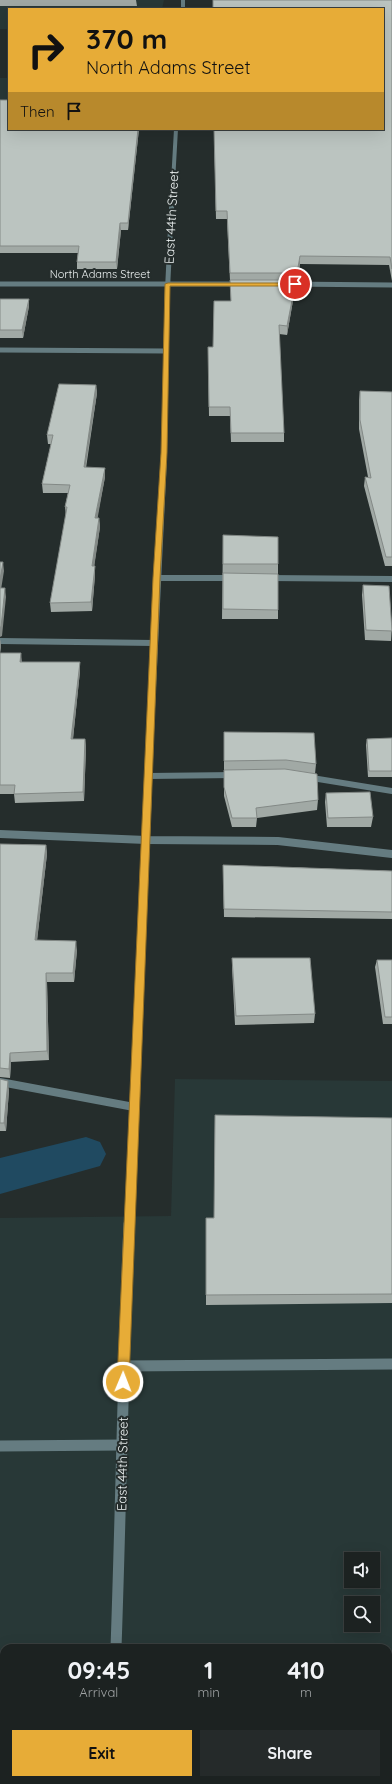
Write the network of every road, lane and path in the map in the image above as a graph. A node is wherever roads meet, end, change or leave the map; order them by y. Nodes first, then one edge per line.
1 (176, 130) edge
2 (0, 284) edge
3 (168, 284) junction
4 (250, 284) edge
5 (280, 284) edge
6 (392, 285) edge
7 (0, 350) edge
8 (166, 351) junction
9 (157, 578) junction
10 (243, 578) edge
11 (259, 578) edge
12 (392, 579) edge
13 (0, 641) edge
14 (154, 642) junction
15 (247, 774) edge
16 (148, 776) junction
17 (300, 776) edge
18 (392, 791) edge
19 (0, 834) edge
20 (146, 840) junction
21 (392, 854) edge
22 (0, 1082) edge
23 (134, 1107) junction
24 (392, 1364) edge
25 (123, 1366) junction
26 (123, 1445) junction
27 (0, 1446) edge
28 (116, 1644) edge

1 - 3 street, East 44th Street
2 - 3 street, North Adams Street
3 - 4 street, North Adams Street
3 - 8 street, East 44th Street
5 - 6 street
7 - 8 street
8 - 9 street, East 44th Street
9 - 10 street
9 - 14 street, East 44th Street
11 - 12 street
13 - 14 street
14 - 16 street, East 44th Street
15 - 16 street
16 - 20 street, East 44th Street
17 - 18 street
19 - 20 street
20 - 21 street
20 - 23 street, East 44th Street
22 - 23 street
23 - 25 street, East 44th Street
24 - 25 street
25 - 26 street, East 44th Street
26 - 27 street
26 - 28 street, East 44th Street

